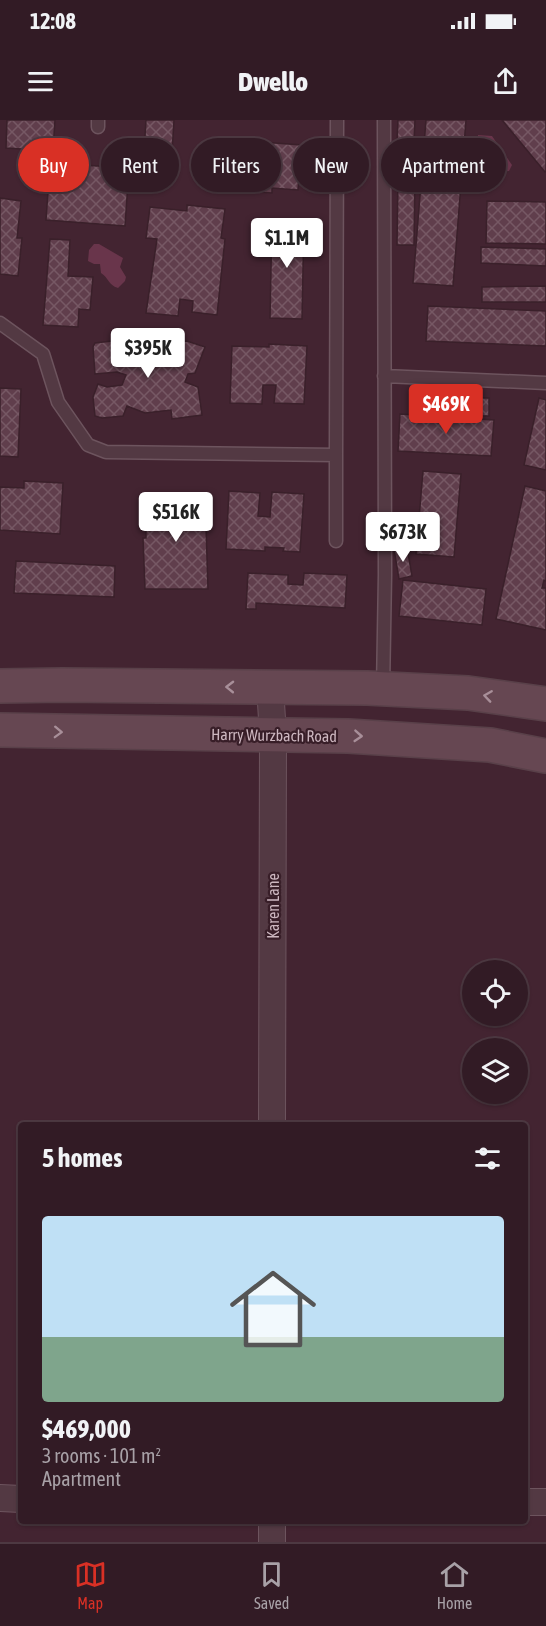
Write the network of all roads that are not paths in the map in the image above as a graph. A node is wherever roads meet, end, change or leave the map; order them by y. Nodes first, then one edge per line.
1 (337, 120) edge
2 (384, 120) edge
3 (0, 323) edge
4 (384, 376) junction
5 (546, 383) edge
6 (336, 455) junction
7 (336, 541) dead end
8 (0, 686) edge
9 (270, 687) junction
10 (383, 688) junction
11 (546, 704) edge
12 (0, 730) edge
13 (273, 735) junction
14 (546, 756) edge
15 (272, 1122) edge
16 (0, 1498) edge
17 (18, 1499) edge
18 (528, 1502) edge
19 (546, 1502) edge
20 (272, 1524) edge
21 (272, 1542) edge

1 - 6 lane
2 - 4 lane
3 - 6 lane
4 - 5 lane
4 - 10 lane
6 - 7 lane
9 -> 8 main road
9 - 10 main road
9 - 13 street, Karen Lane
11 -> 10 main road
12 -> 13 main road, Harry Wurzbach Road
13 -> 14 main road, Harry Wurzbach Road
13 - 15 street, Karen Lane
16 - 17 street
18 - 19 street
20 - 21 street

